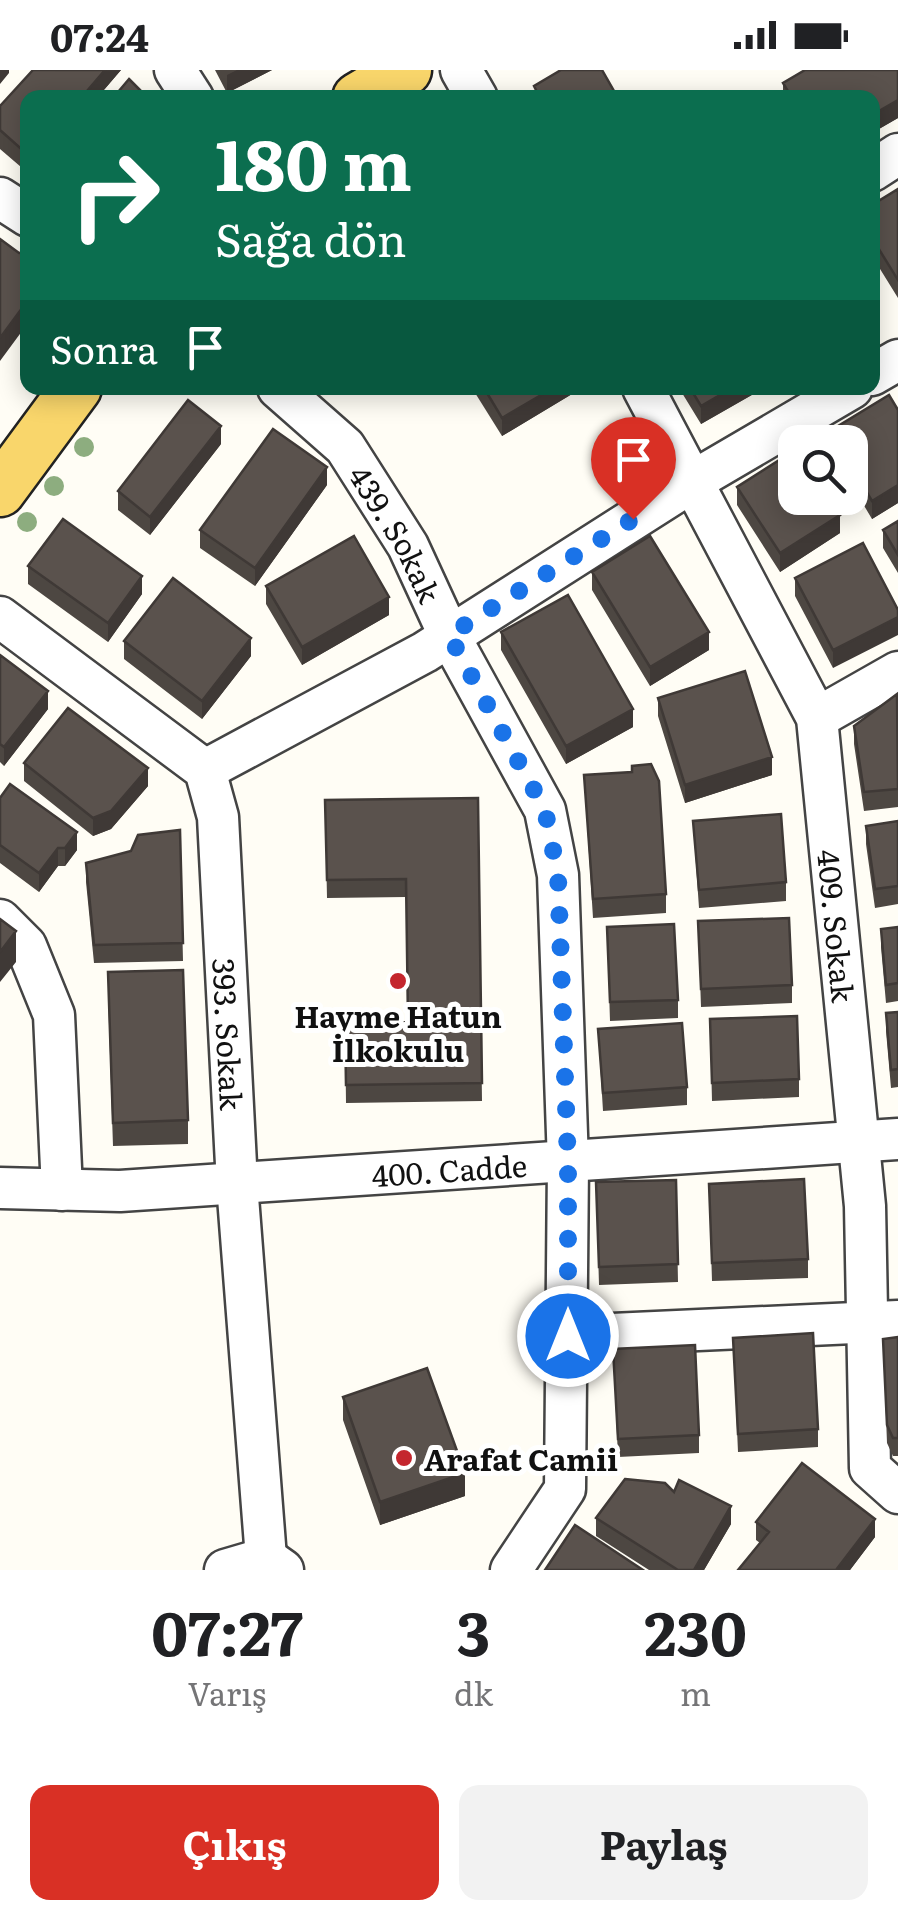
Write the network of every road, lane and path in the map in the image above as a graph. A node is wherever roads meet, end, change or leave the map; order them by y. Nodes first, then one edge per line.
1 (406, 70) edge
2 (372, 90) edge
3 (71, 395) edge
4 (286, 395) edge
5 (647, 395) edge
6 (840, 395) edge
7 (695, 480) junction
8 (0, 491) edge
9 (0, 616) edge
10 (449, 635) junction
11 (898, 672) edge
12 (816, 718) junction
13 (205, 770) junction
14 (0, 920) edge
15 (878, 1142) edge
16 (568, 1164) junction
17 (237, 1184) junction
18 (0, 1188) edge
19 (62, 1190) junction
20 (882, 1322) edge
21 (568, 1336) junction
22 (898, 1493) edge
23 (274, 1564) edge
24 (225, 1570) edge
25 (511, 1570) edge

1 - 2 main road
3 - 8 main road
4 - 10 street, 439. Sokak
5 - 7 street, 409. Sokak
6 - 7 street
7 - 10 street
7 - 12 street, 409. Sokak
9 - 13 street
10 - 13 street
10 - 16 street, 439. Sokak
11 - 12 street
12 - 15 street, 409. Sokak
13 - 17 street, 393. Sokak
14 - 19 street
15 - 16 street, 400. Cadde
15 - 20 street, 409. Sokak
16 - 17 street, 400. Cadde
16 - 21 street, 439. Sokak
17 - 19 street, 400. Cadde
17 - 23 street, 393. Sokak
18 - 19 street, 400. Cadde
20 - 21 street
20 - 22 street, 409. Sokak
21 - 25 street, 439. Sokak
23 - 24 street

